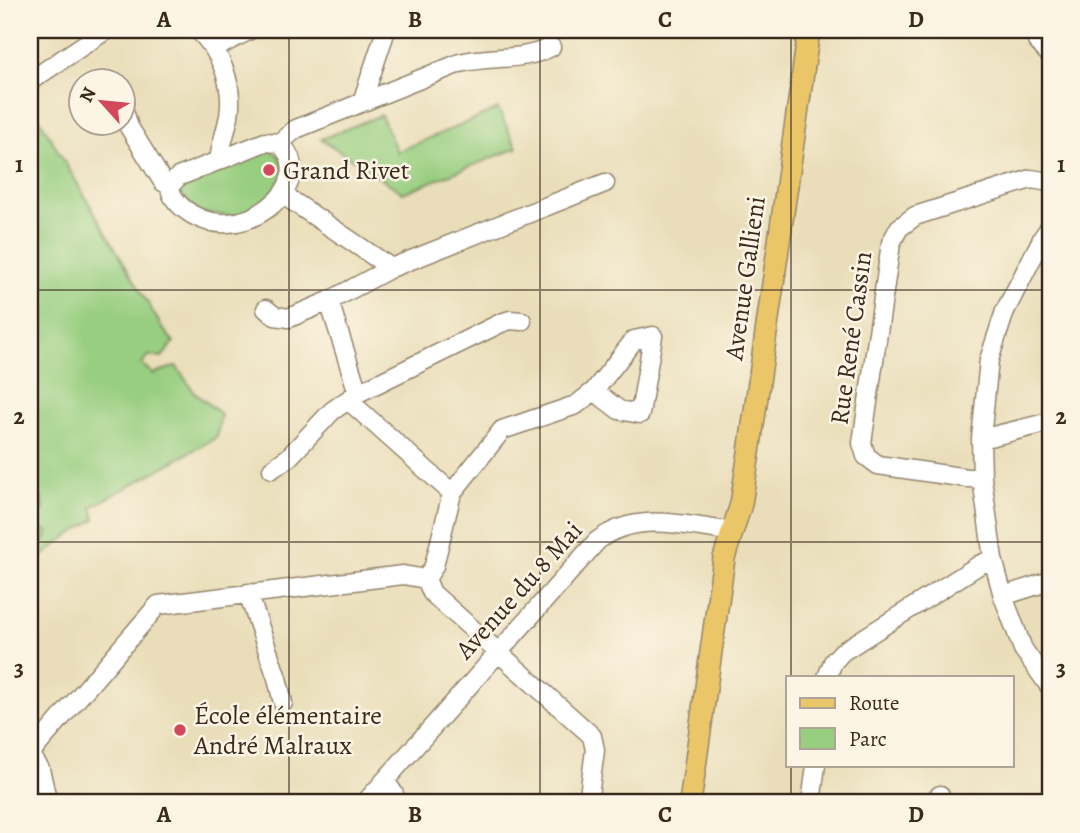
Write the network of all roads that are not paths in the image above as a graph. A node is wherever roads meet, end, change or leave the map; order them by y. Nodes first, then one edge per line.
1 (106, 30) edge
2 (198, 30) edge
3 (250, 30) edge
4 (386, 30) edge
5 (797, 30) edge
6 (809, 30) edge
7 (1034, 30) edge
8 (551, 47) dead end
9 (215, 48) junction
10 (1050, 55) edge
11 (30, 82) edge
12 (362, 102) junction
13 (134, 136) edge
14 (279, 143) junction
15 (219, 160) junction
16 (1050, 182) edge
17 (605, 183) dead end
18 (170, 186) junction
19 (282, 194) junction
20 (1050, 227) edge
21 (391, 268) junction
22 (329, 300) junction
23 (266, 309) dead end
24 (522, 321) dead end
25 (594, 391) dead end
26 (353, 396) junction
27 (1050, 422) edge
28 (981, 439) junction
29 (272, 469) dead end
30 (982, 478) junction
31 (452, 492) junction
32 (733, 533) junction
33 (993, 559) junction
34 (426, 579) junction
35 (1050, 581) edge
36 (248, 593) junction
37 (1003, 596) junction
38 (497, 652) junction
39 (827, 676) edge
40 (1050, 687) edge
41 (283, 703) dead end
42 (30, 754) edge
43 (816, 766) edge
44 (385, 780) junction
45 (48, 803) edge
46 (365, 803) edge
47 (395, 803) edge
48 (588, 803) edge
49 (690, 803) edge
50 (701, 803) edge
51 (811, 803) edge

1 - 11 street
2 - 9 street
3 - 9 street
4 - 12 street
5 - 32 main road, Avenue Gallieni
6 - 32 main road, Avenue Gallieni
7 - 10 street
8 - 12 street
9 - 15 street
12 - 14 street
13 - 18 street
14 - 15 street
14 - 19 street
15 - 18 street
16 - 30 street, Rue René Cassin
17 - 21 street
18 - 19 street
19 - 21 street
20 - 28 street
21 - 22 street
22 - 23 street
22 - 26 street
24 - 26 street
25 - 31 street
26 - 29 street
26 - 31 street
27 - 28 street
28 - 30 street
30 - 33 street
31 - 34 street
32 - 38 street, Avenue du 8 Mai
32 - 49 main road, Avenue Gallieni
32 - 50 main road, Avenue Gallieni
33 - 37 street
33 - 39 street
34 - 36 street
34 - 38 street
35 - 37 street
36 - 41 street
36 - 42 street
37 - 40 street
38 - 44 street, Avenue du 8 Mai
38 - 48 street
42 - 45 street
43 - 51 street
44 - 46 street, Avenue du 8 Mai
44 - 47 street

